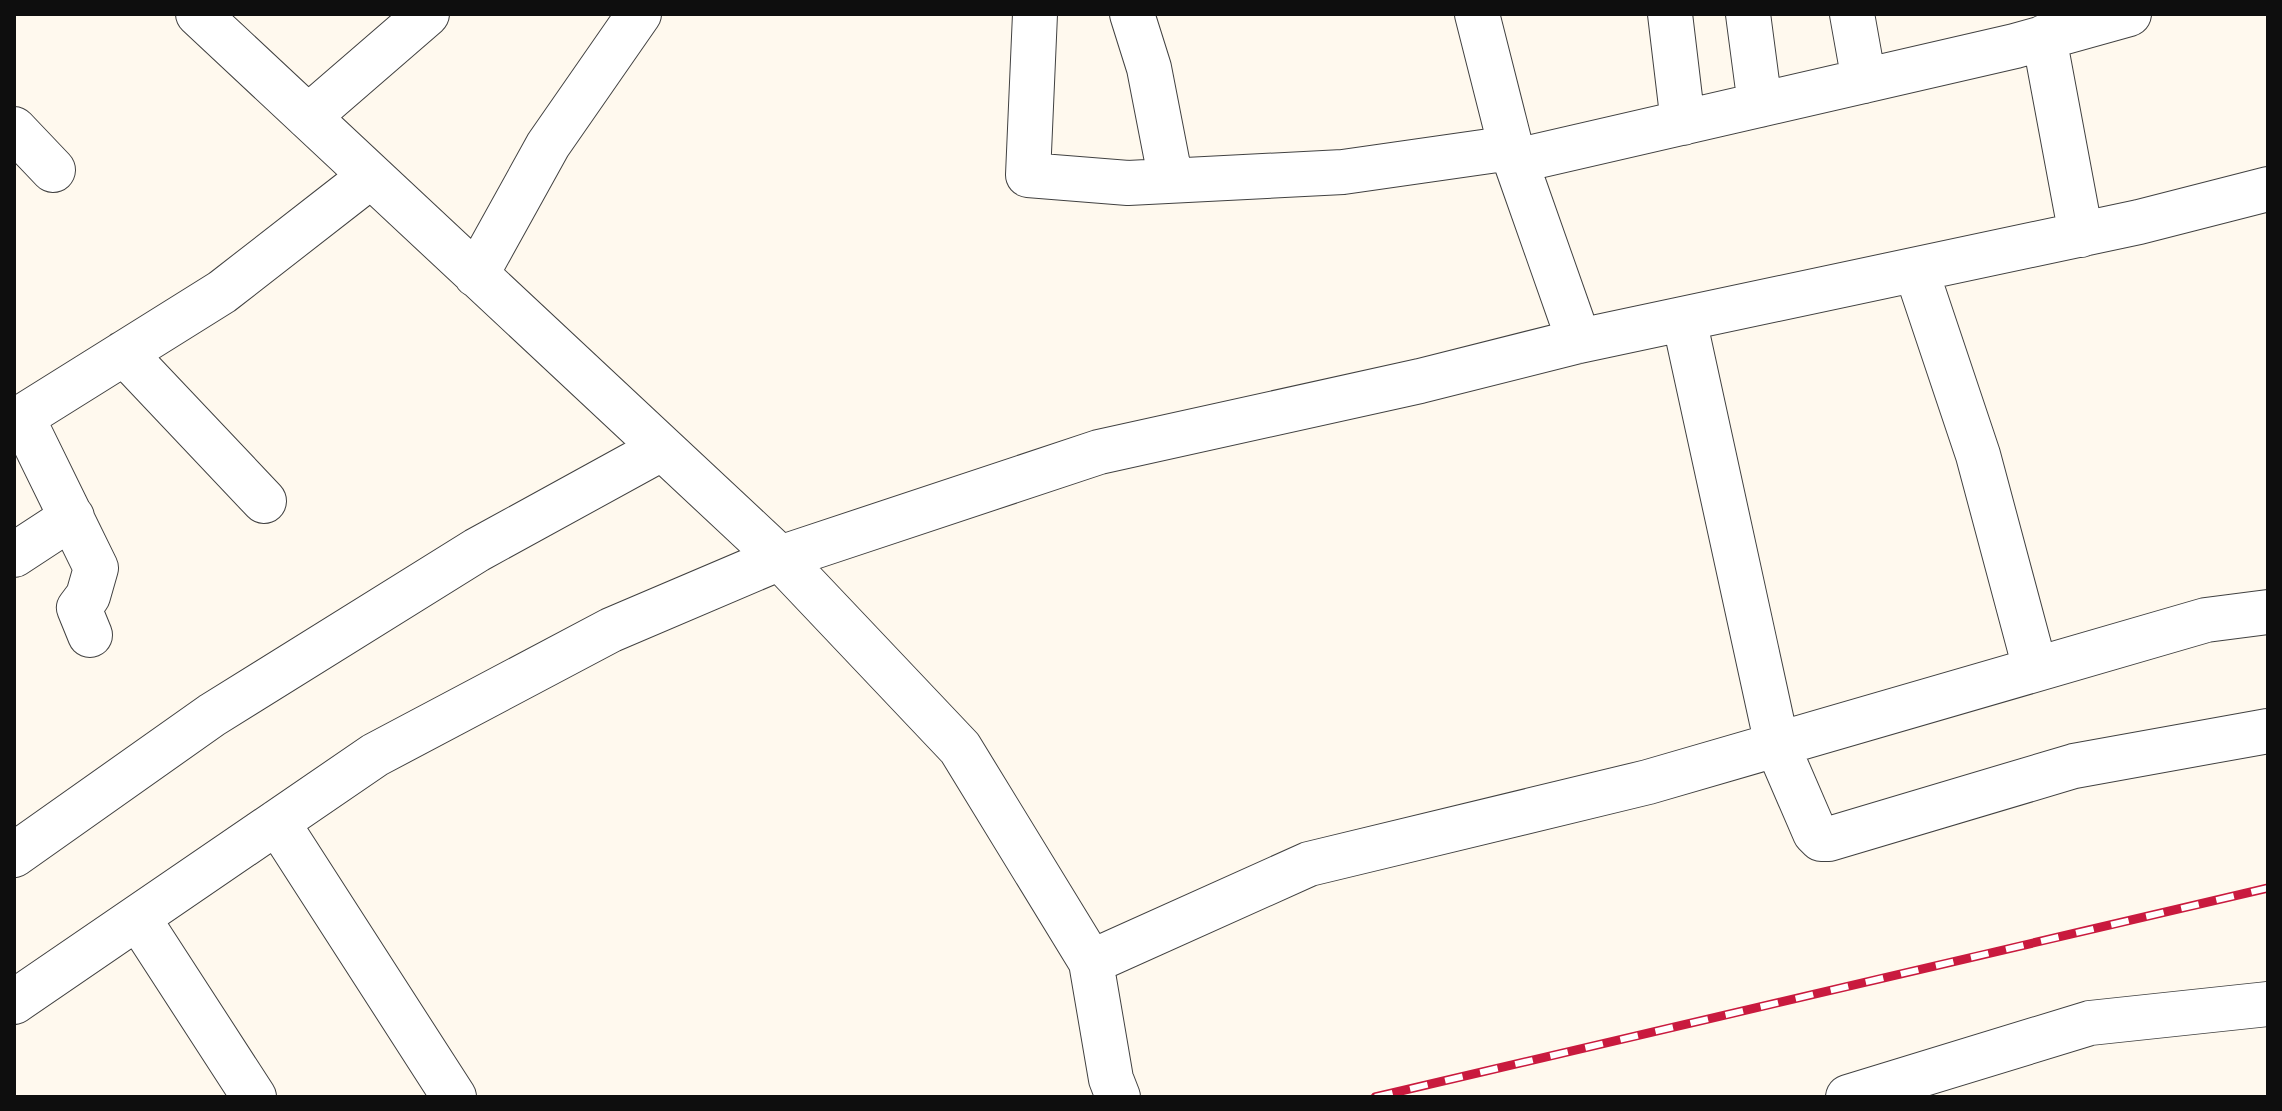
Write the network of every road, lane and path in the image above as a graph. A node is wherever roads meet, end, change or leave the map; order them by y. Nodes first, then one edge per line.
1 (198, 14) edge
2 (427, 14) edge
3 (639, 14) edge
4 (1035, 14) edge
5 (1132, 14) edge
6 (1477, 14) edge
7 (1670, 14) edge
8 (1748, 14) edge
9 (1852, 14) edge
10 (2129, 14) edge
11 (2044, 37) junction
12 (1864, 81) junction
13 (1760, 105) junction
14 (308, 117) junction
15 (1683, 123) junction
16 (14, 129) edge
17 (1514, 154) junction
18 (53, 170) dead end
19 (371, 176) junction
20 (1171, 181) junction
21 (2268, 189) edge
22 (2081, 235) junction
23 (1916, 270) junction
24 (476, 275) junction
25 (1684, 319) junction
26 (1579, 341) junction
27 (124, 353) junction
28 (18, 419) edge
29 (661, 449) junction
30 (264, 501) dead end
31 (72, 517) junction
32 (14, 555) edge
33 (780, 558) junction
34 (2268, 612) edge
35 (90, 635) dead end
36 (2035, 668) junction
37 (2268, 731) edge
38 (1777, 745) junction
39 (277, 822) junction
40 (14, 855) edge
41 (138, 918) junction
42 (1091, 962) junction
43 (14, 1002) edge
44 (2268, 1004) edge
45 (254, 1097) edge
46 (454, 1097) edge
47 (1118, 1097) edge
48 (1848, 1097) edge

1 - 14 street
2 - 14 street
3 - 24 street
4 - 20 street
5 - 20 street
6 - 17 street
7 - 15 street
8 - 13 street
9 - 12 street
10 - 11 street
11 - 12 street
11 - 22 street
12 - 13 street
13 - 15 street
14 - 19 street
15 - 17 street
16 - 18 street
17 - 20 street
17 - 26 street
19 - 24 street
19 - 27 street
21 - 22 street
22 - 23 street
23 - 25 street
23 - 36 street
24 - 29 street
25 - 26 street
25 - 38 street
26 - 33 street
27 - 28 street
27 - 30 street
28 - 31 street
29 - 33 street
29 - 40 street
31 - 32 street
31 - 35 street
33 - 39 street
33 - 42 street
34 - 36 street
36 - 38 street
37 - 38 street
38 - 42 street
39 - 41 street
39 - 46 street
41 - 43 street
41 - 45 street
42 - 47 street
44 - 48 street

